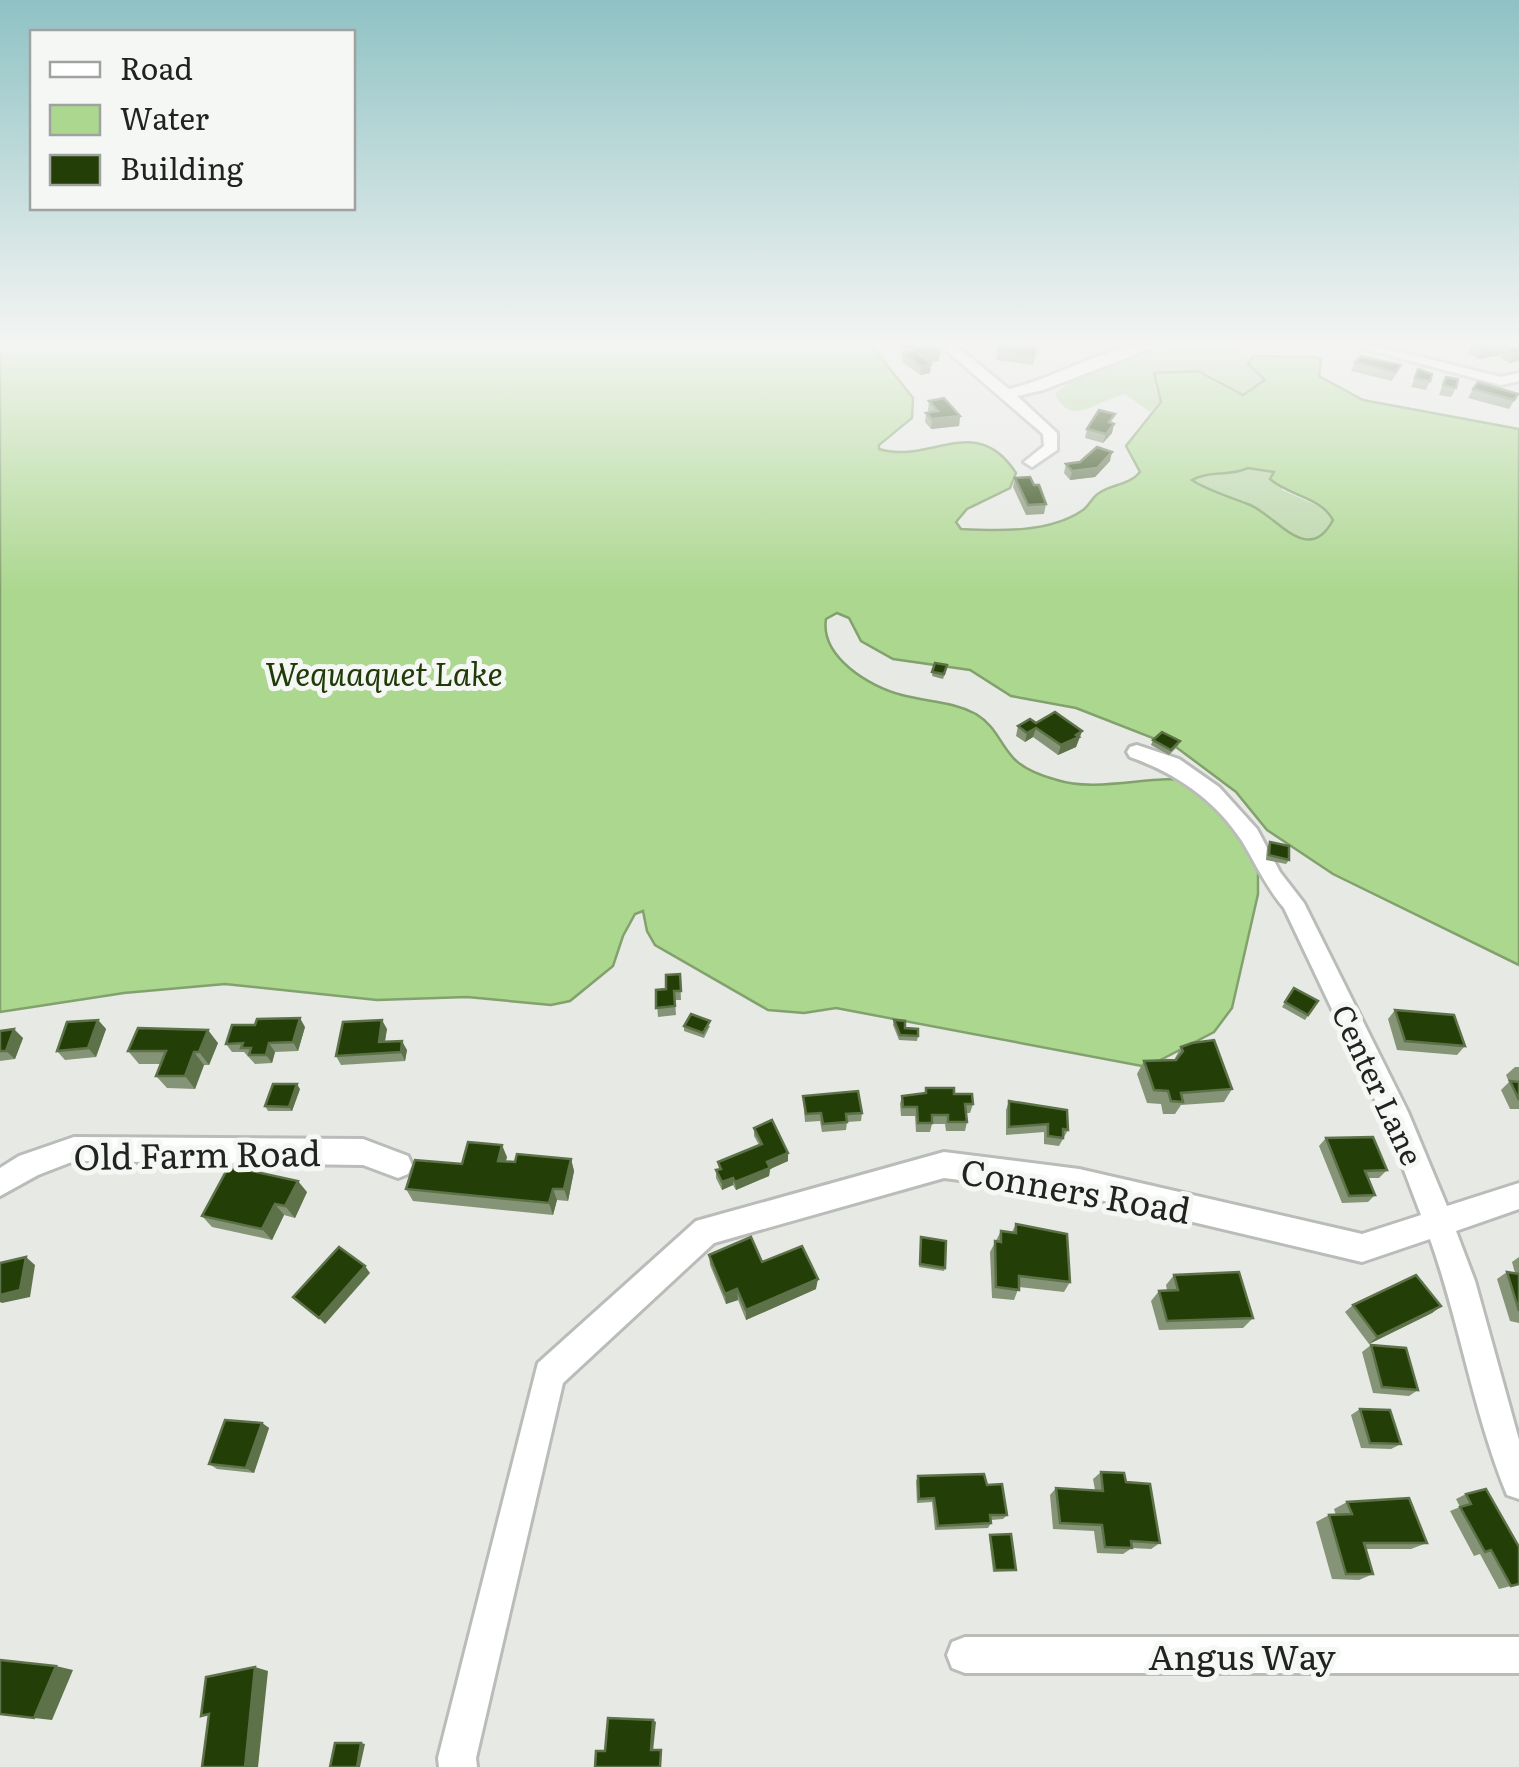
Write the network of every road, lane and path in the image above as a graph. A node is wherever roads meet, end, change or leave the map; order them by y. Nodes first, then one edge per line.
1 (1042, 427) edge
2 (1032, 462) dead end
3 (1137, 752) dead end
4 (398, 1165) dead end
5 (0, 1183) edge
6 (1519, 1196) edge
7 (1438, 1224) junction
8 (1519, 1482) edge
9 (965, 1655) dead end
10 (1519, 1655) edge
11 (458, 1767) edge

1 - 2 street
3 - 7 street, Center Lane
4 - 5 street, Old Farm Road
6 - 7 street, Conners Road
7 - 8 street, Center Lane
7 - 11 street, Conners Road
9 - 10 street, Angus Way

